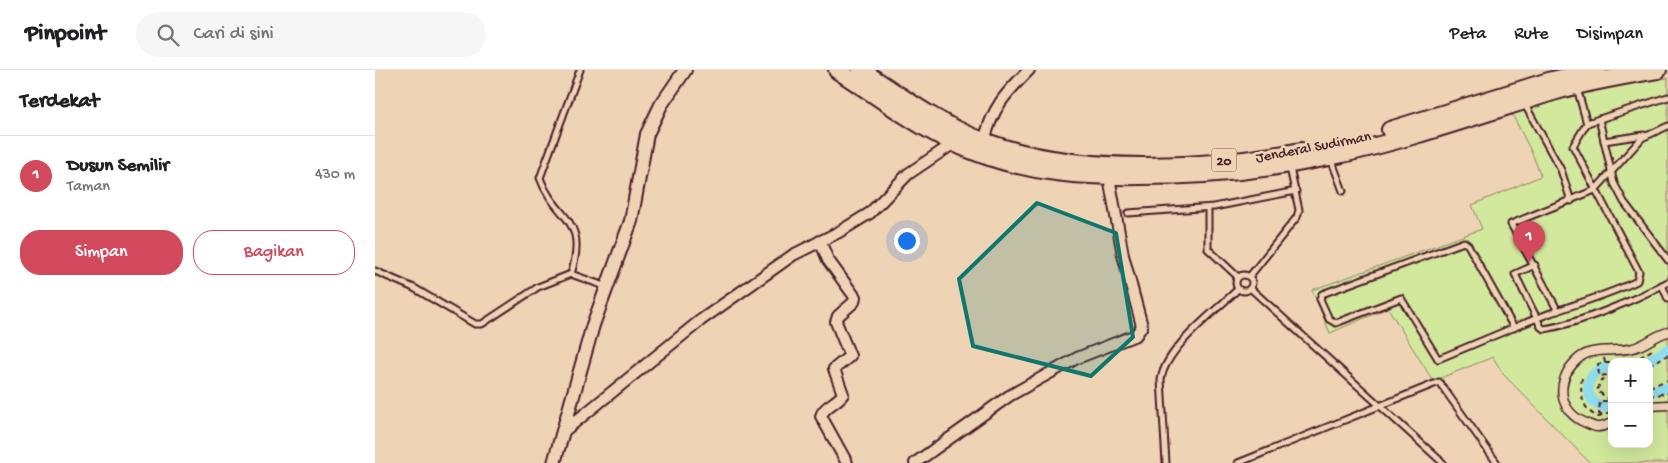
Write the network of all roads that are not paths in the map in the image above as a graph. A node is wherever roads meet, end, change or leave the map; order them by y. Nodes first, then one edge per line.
1 (580, 70) edge
2 (685, 70) edge
3 (837, 70) edge
4 (861, 70) edge
5 (1029, 70) edge
6 (1598, 70) edge
7 (1659, 70) edge
8 (1577, 86) junction
9 (1668, 97) edge
10 (1523, 103) junction
11 (1599, 119) junction
12 (1587, 124) junction
13 (1668, 126) edge
14 (1650, 134) junction
15 (1604, 141) junction
16 (984, 142) junction
17 (954, 143) junction
18 (1330, 156) junction
19 (1288, 159) junction
20 (1612, 171) junction
21 (1109, 177) junction
22 (1595, 190) junction
23 (1296, 191) junction
24 (1343, 191) dead end
25 (1571, 200) junction
26 (1208, 208) junction
27 (1128, 213) dead end
28 (820, 241) junction
29 (1668, 260) edge
30 (1535, 265) junction
31 (375, 271) edge
32 (571, 274) junction
33 (1249, 276) junction
34 (1238, 277) junction
35 (1668, 282) edge
36 (1662, 285) junction
37 (607, 287) junction
38 (1250, 288) junction
39 (1239, 289) junction
40 (1668, 299) edge
41 (1558, 310) junction
42 (1538, 318) junction
43 (1515, 328) junction
44 (1668, 332) edge
45 (1668, 405) edge
46 (1380, 406) junction
47 (1653, 406) edge
48 (1608, 424) edge
49 (564, 432) junction
50 (555, 463) edge
51 (847, 463) edge
52 (915, 463) edge
53 (1166, 463) edge
54 (1238, 463) edge
55 (1443, 463) edge
56 (1497, 463) edge

1 - 32 lane
2 - 37 street
3 - 17 highway, 20
4 - 16 highway, Jenderal Sudirman / 20
5 - 16 street
6 - 19 highway, Jenderal Sudirman / 20
7 - 8 highway, 20
8 - 10 highway, 20
8 - 12 lane
9 - 11 lane
10 - 18 highway, 20
10 - 25 lane
11 - 12 lane
11 - 15 lane
12 - 22 lane
13 - 14 lane
14 - 15 lane
14 - 20 lane
15 - 20 lane
16 - 19 highway, Jenderal Sudirman / 20
17 - 21 highway, 20
17 - 28 street
18 - 19 highway, 20
18 - 24 lane
19 - 21 highway, 20
19 - 23 lane
20 - 22 lane
20 - 29 lane
21 - 52 street
22 - 25 lane
22 - 41 lane
23 - 26 lane
23 - 33 lane
25 - 30 lane
26 - 27 lane
26 - 34 lane
28 - 49 street
28 - 51 street
30 - 41 lane
30 - 42 lane
31 - 32 lane
32 - 37 lane
33 - 34 lane
33 - 38 lane
34 - 39 lane
35 - 36 lane
36 - 40 lane
36 - 42 lane
37 - 49 street
38 - 39 lane
38 - 46 lane
39 - 53 lane
41 - 42 lane
42 - 43 lane
43 - 43 lane
44 - 48 street
45 - 47 street
46 - 54 lane
46 - 55 lane
46 - 56 lane
49 - 50 street

